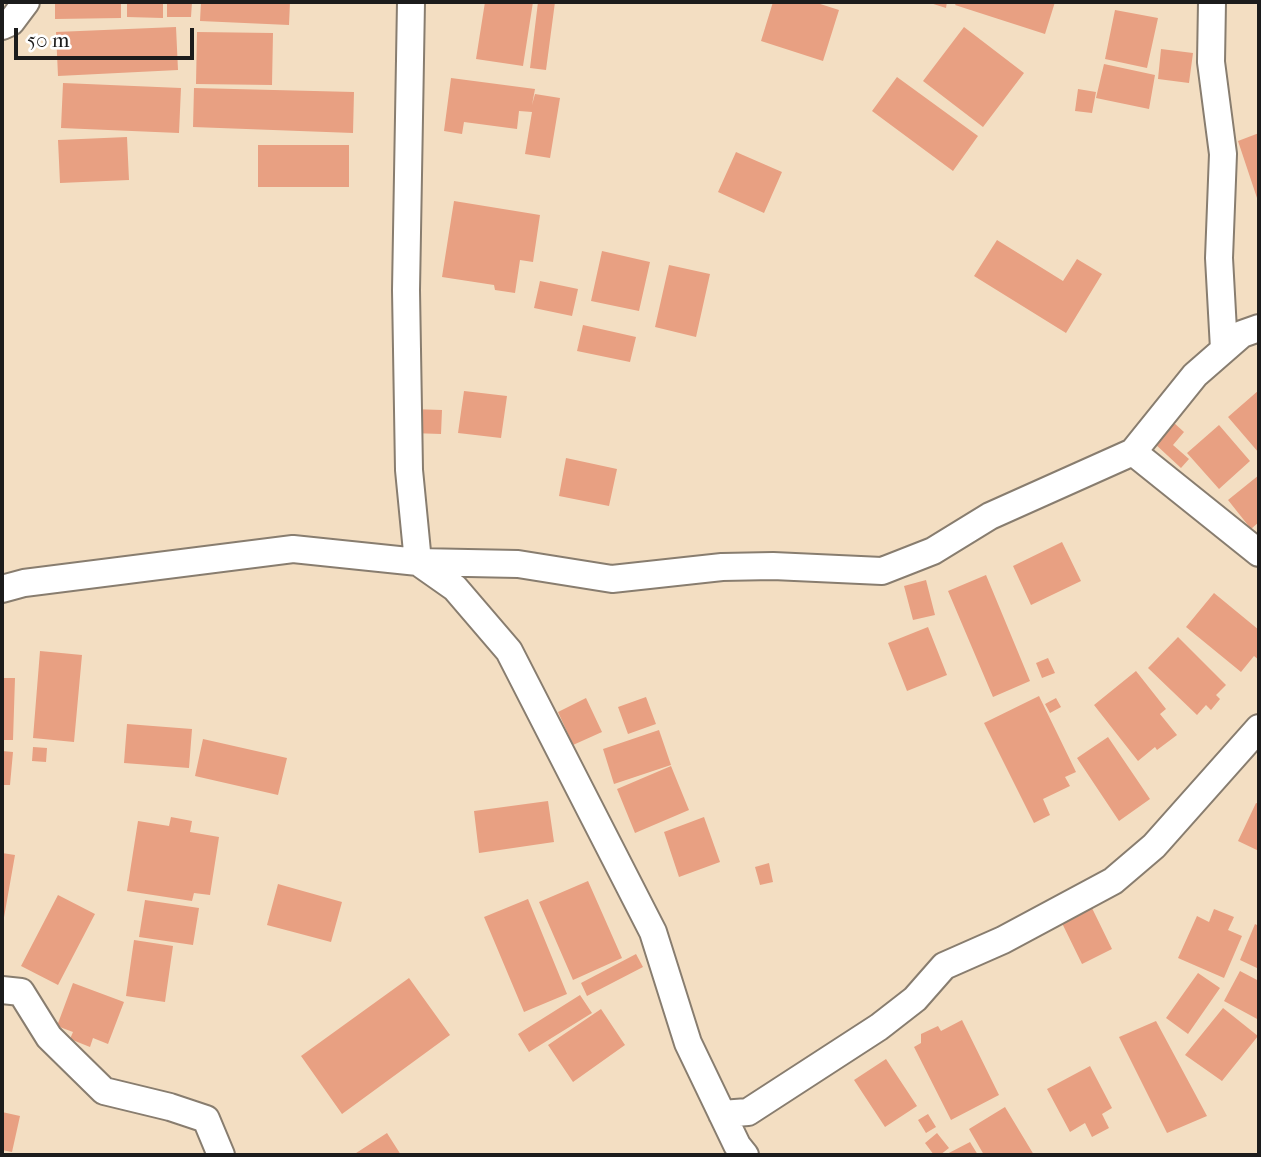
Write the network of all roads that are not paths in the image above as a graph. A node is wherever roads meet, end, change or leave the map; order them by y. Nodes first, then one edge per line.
1 (26, 2) edge
2 (411, 2) edge
3 (1212, 2) edge
4 (2, 26) edge
5 (1259, 328) edge
6 (1224, 349) junction
7 (1133, 452) junction
8 (1259, 553) edge
9 (418, 562) junction
10 (2, 589) edge
11 (1259, 728) edge
12 (2, 989) edge
13 (722, 1114) junction
14 (221, 1155) edge
15 (745, 1155) edge

1 - 4 street
2 - 9 street
3 - 6 street
5 - 6 street
6 - 7 street
7 - 8 street
7 - 9 street
9 - 10 street
9 - 13 street
11 - 13 street
12 - 14 street
13 - 15 street

